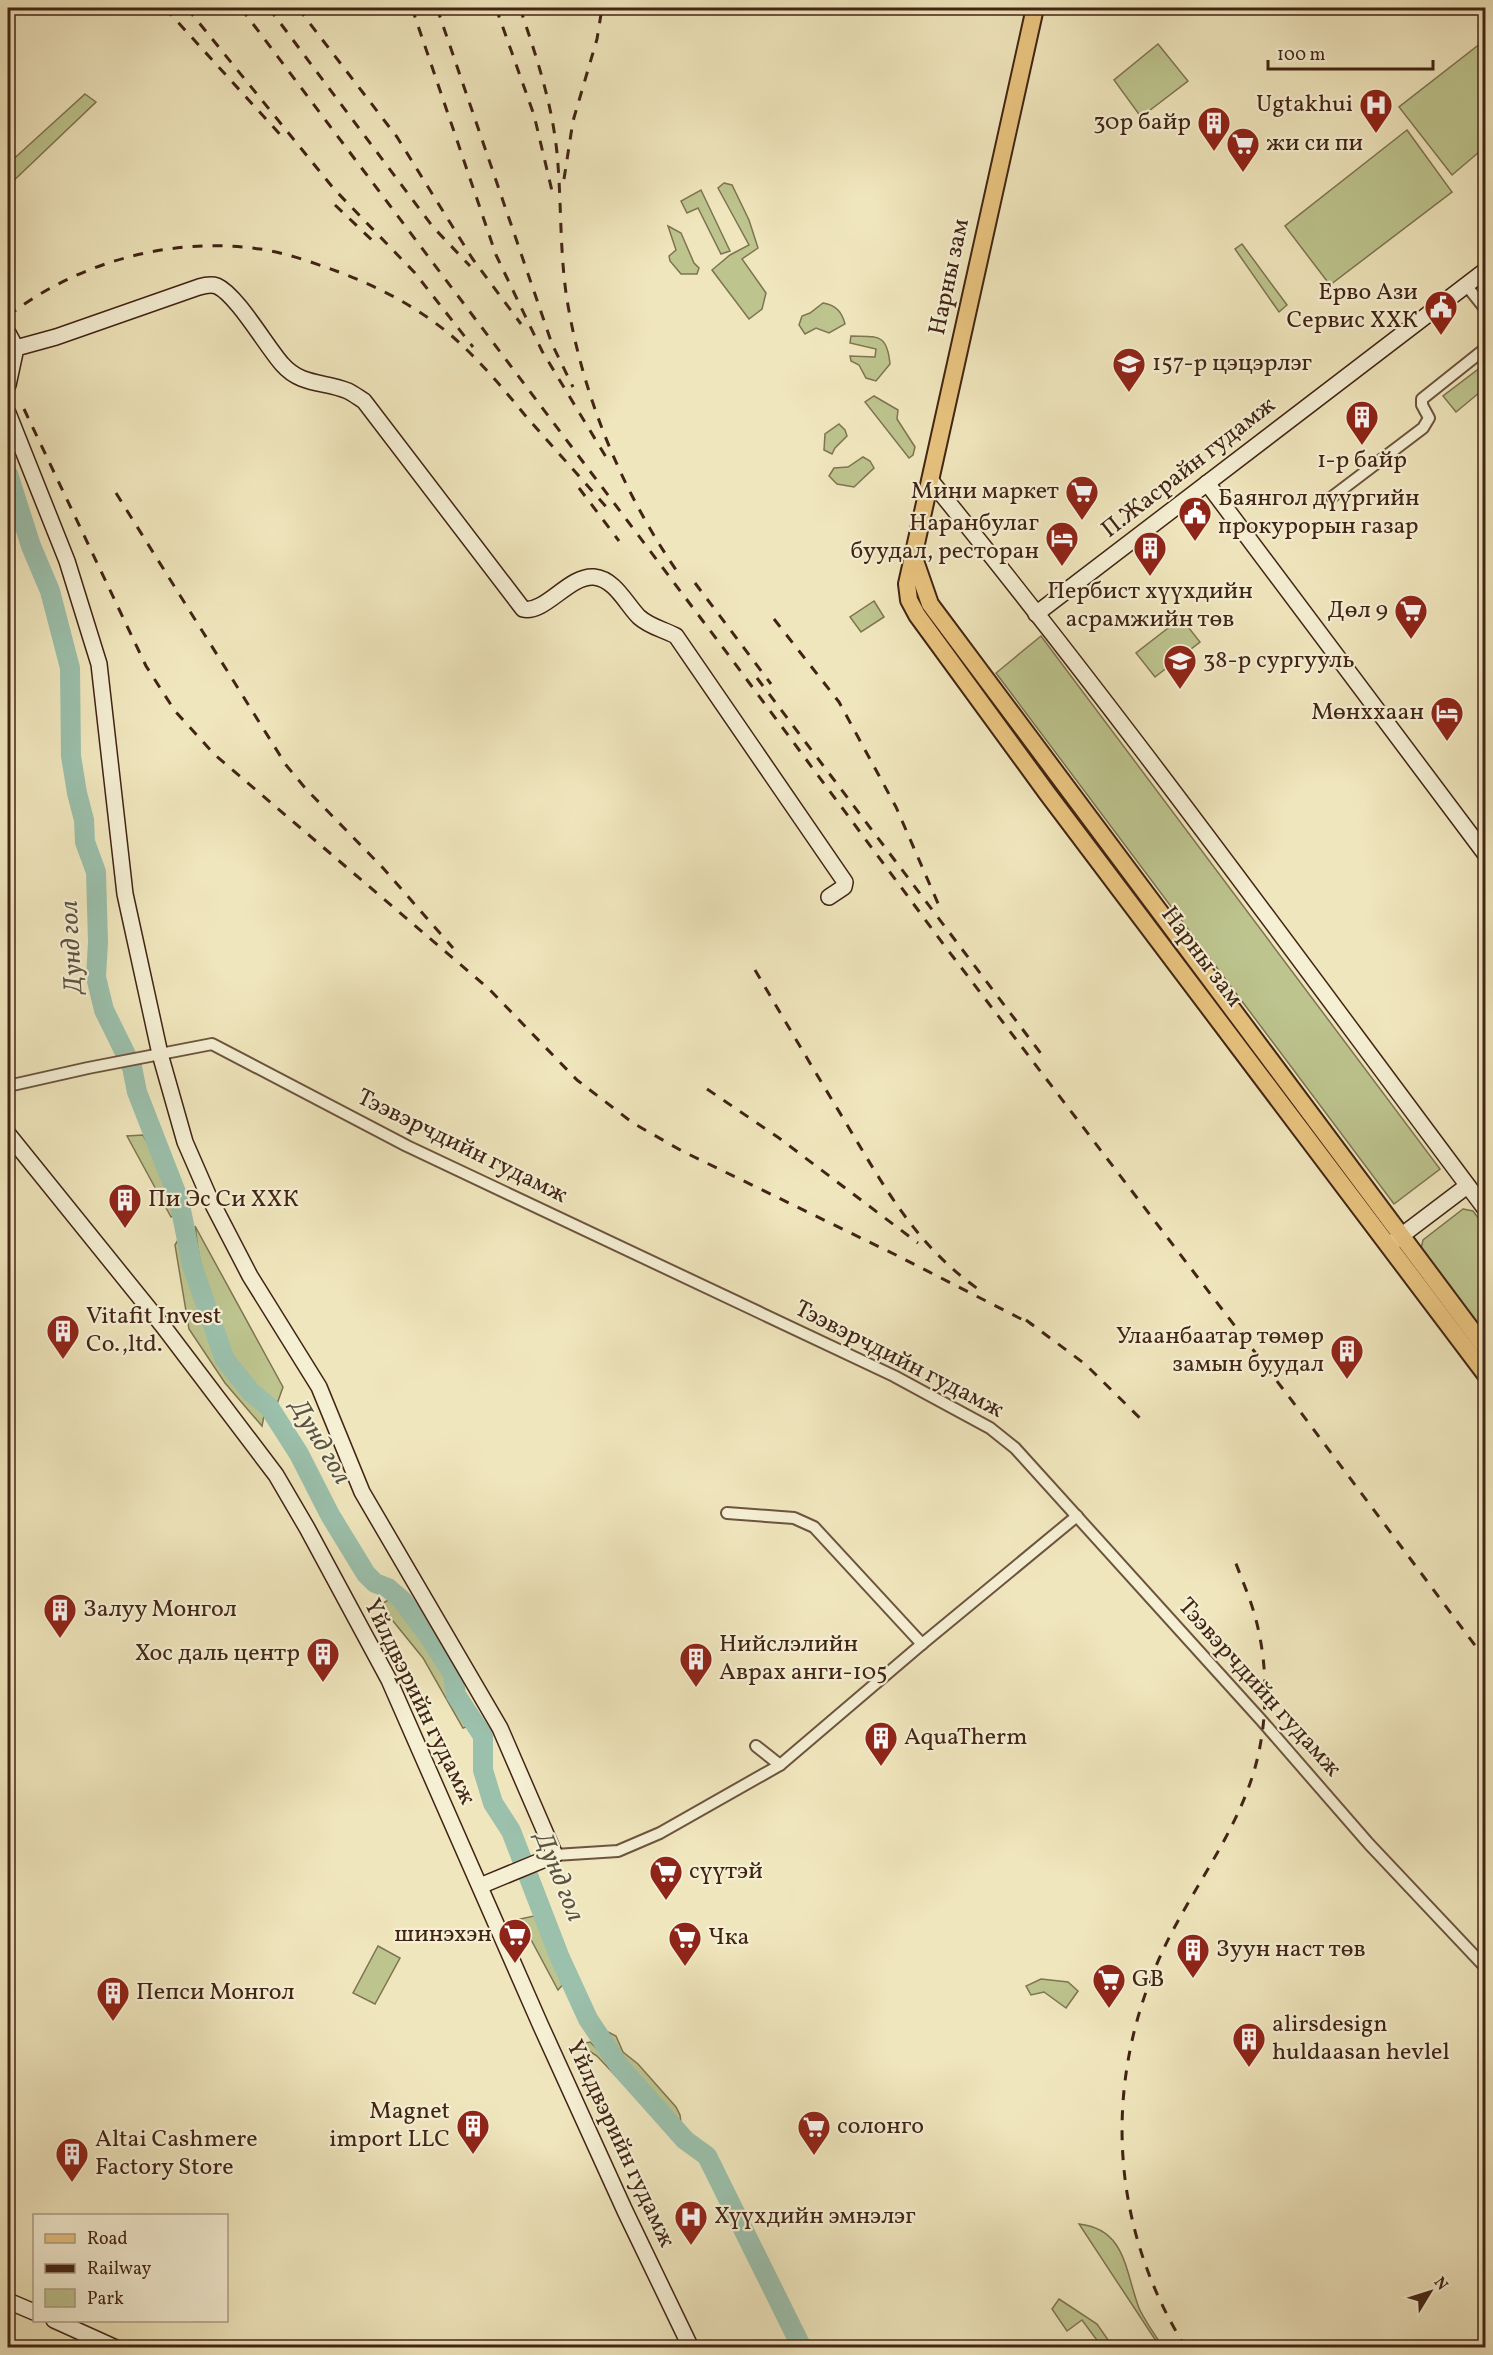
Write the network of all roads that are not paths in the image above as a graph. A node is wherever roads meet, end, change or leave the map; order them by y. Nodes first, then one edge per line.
1 (1035, 8) edge
2 (1485, 270) edge
3 (1466, 285) junction
4 (1485, 310) edge
5 (8, 333) edge
6 (15, 348) junction
7 (1485, 348) edge
8 (8, 385) edge
9 (8, 413) edge
10 (931, 481) junction
11 (1207, 483) junction
12 (1332, 497) dead end
13 (1036, 614) junction
14 (1485, 855) edge
15 (829, 897) dead end
16 (155, 1055) junction
17 (8, 1086) edge
18 (8, 1134) edge
19 (1467, 1186) junction
20 (1485, 1210) edge
21 (1395, 1241) junction
22 (1485, 1349) edge
23 (1485, 1375) edge
24 (727, 1513) dead end
25 (1077, 1516) junction
26 (922, 1644) junction
27 (756, 1746) dead end
28 (780, 1765) junction
29 (550, 1857) junction
30 (487, 1883) junction
31 (1485, 1968) edge
32 (8, 2301) edge
33 (33, 2312) edge
34 (58, 2322) edge
35 (116, 2348) edge
36 (691, 2348) edge

1 - 10 main road, Нарны зам
2 - 3 street, П.Жасрайн гудамж
3 - 4 street
3 - 11 street, П.Жасрайн гудамж
5 - 6 street
6 - 8 street
6 - 15 street
7 - 12 street
9 - 16 street
10 - 13 street
10 - 21 main road, Нарны зам
11 - 13 street, П.Жасрайн гудамж
11 - 14 street
13 - 19 street
16 - 17 street, Тээвэрчдийн гудамж
16 - 25 street, Тээвэрчдийн гудамж
16 - 29 street
18 - 30 street, Yйлдвэрийн гудамж
19 - 20 street
19 - 21 street
21 - 22 main road, Нарны зам
21 - 23 main road, Нарны зам
24 - 26 street
25 - 26 street
25 - 31 street, Тээвэрчдийн гудамж
26 - 28 street
27 - 28 street
28 - 29 street
29 - 30 street
30 - 36 street, Yйлдвэрийн гудамж
32 - 33 street
34 - 35 street

